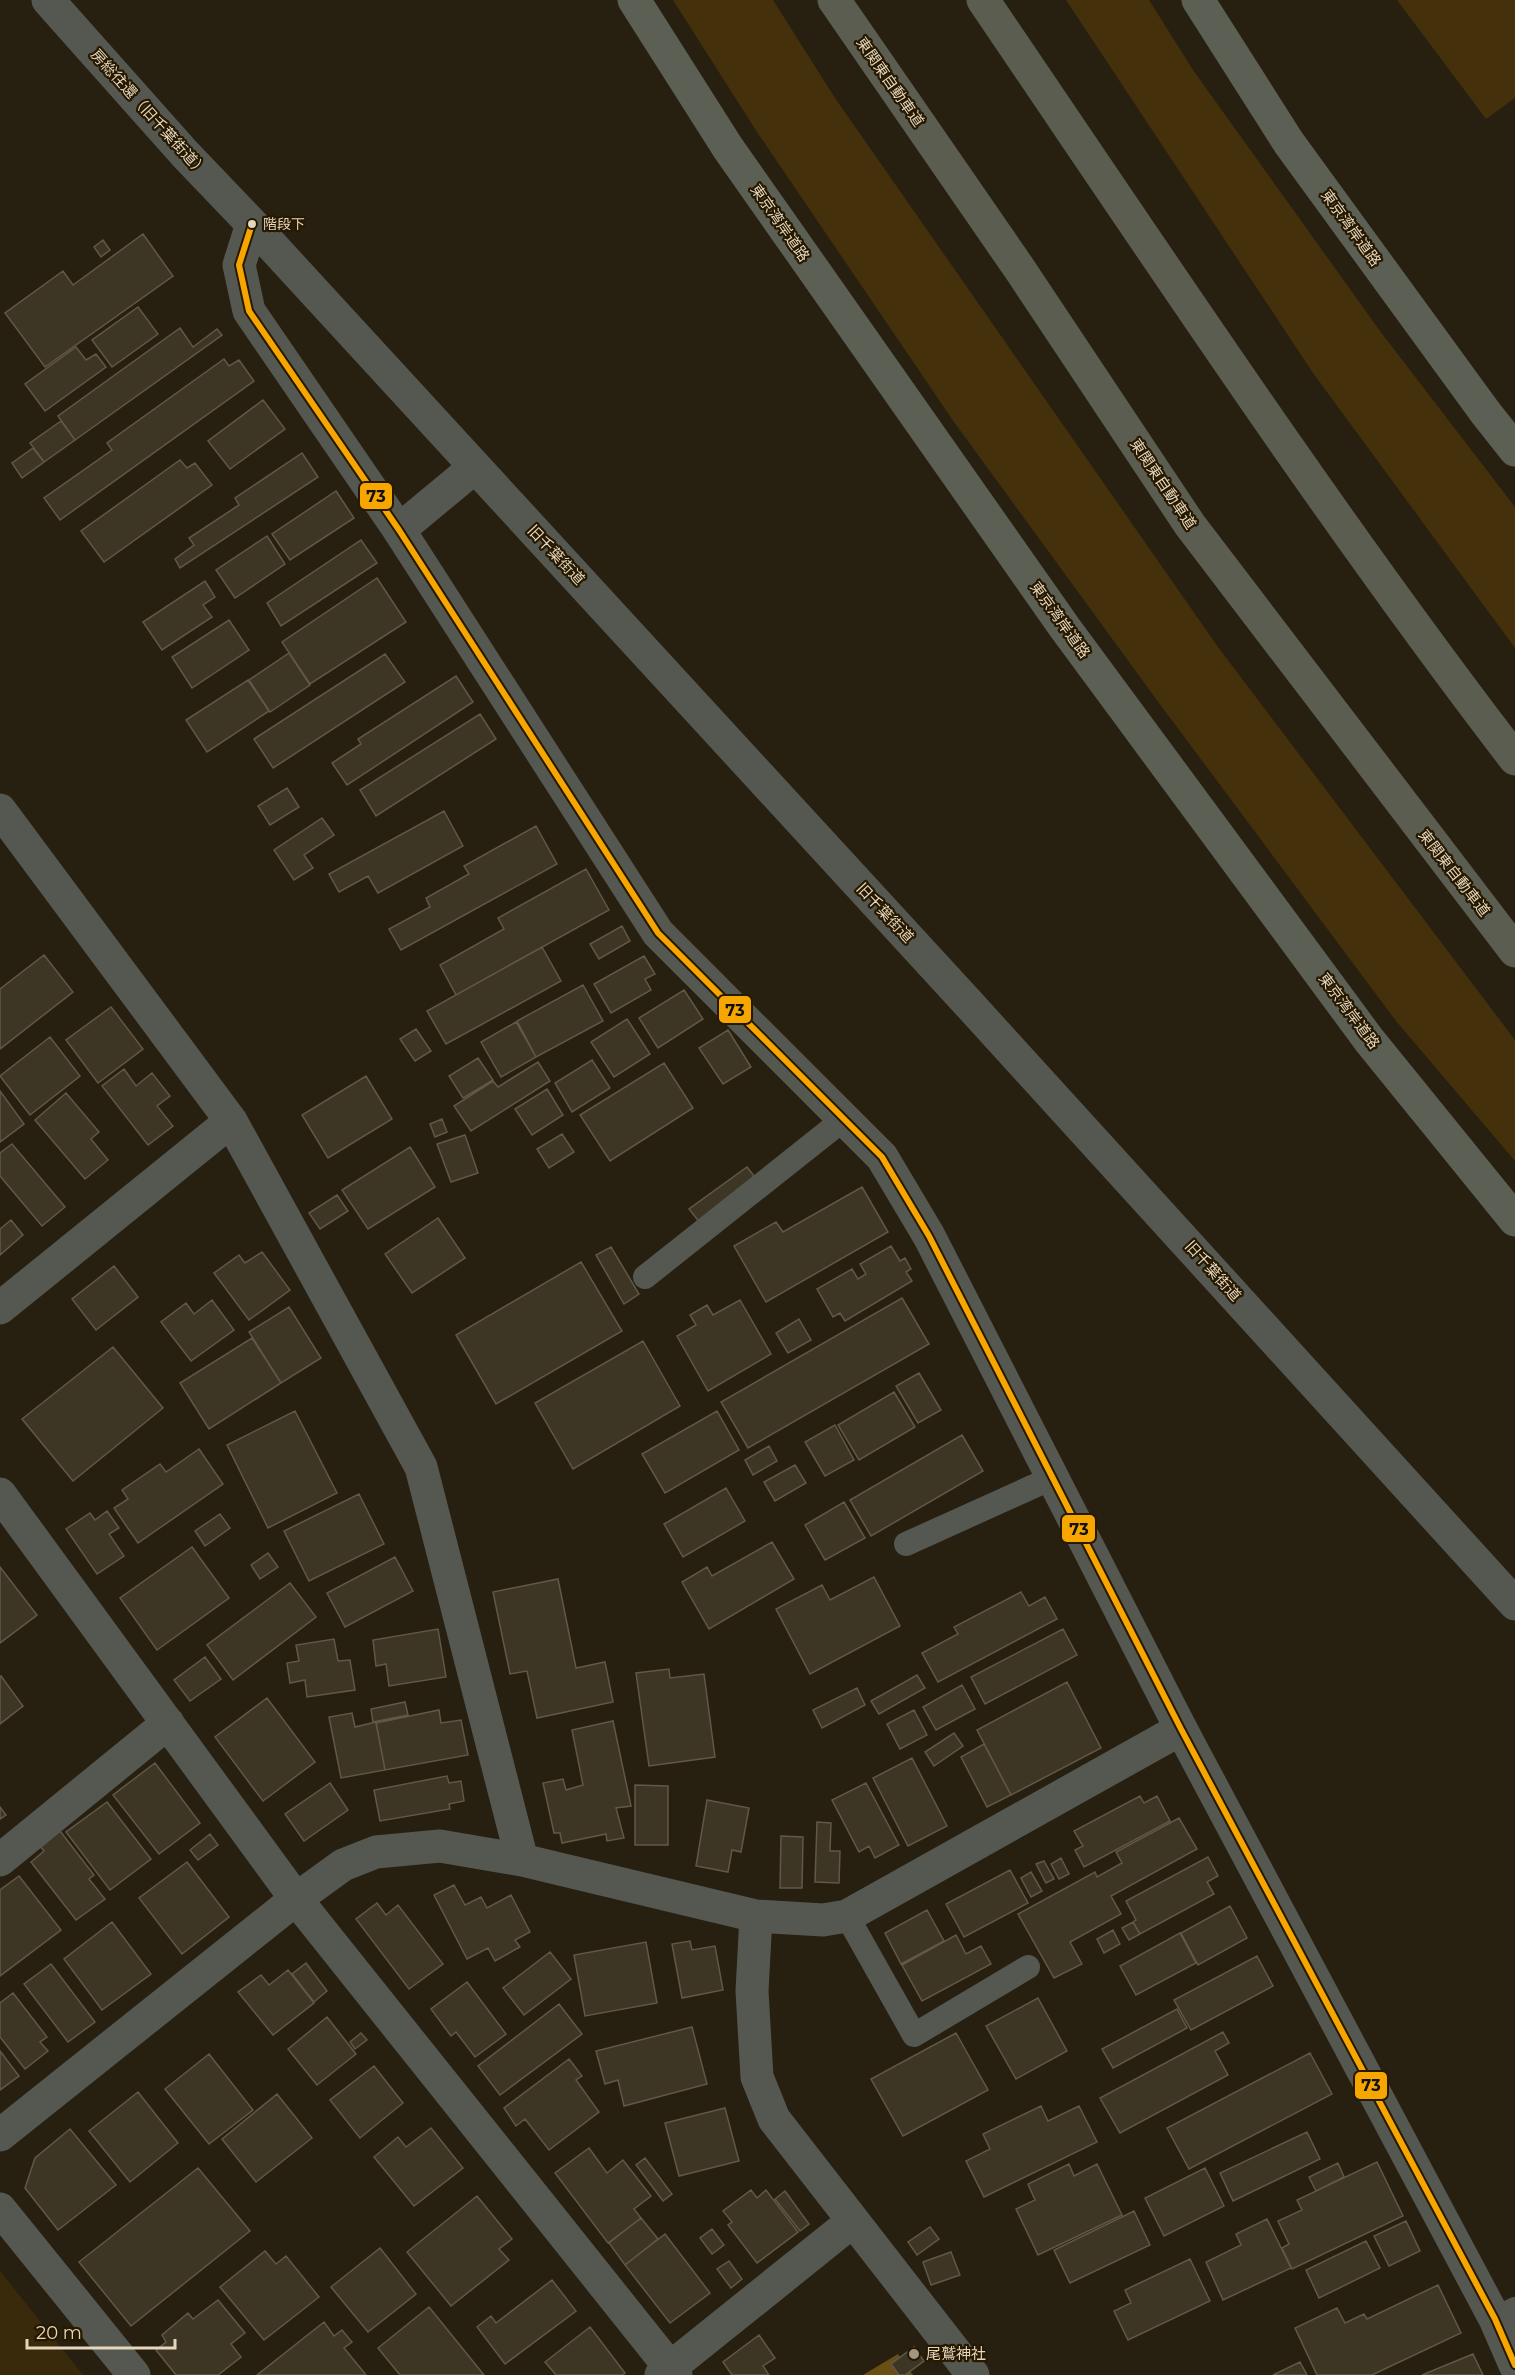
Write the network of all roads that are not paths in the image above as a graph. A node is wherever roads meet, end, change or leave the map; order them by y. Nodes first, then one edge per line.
1 (48, 0) edge
2 (634, 0) edge
3 (834, 0) edge
4 (983, 0) edge
5 (1198, 0) edge
6 (252, 224) junction
7 (1515, 450) edge
8 (476, 467) junction
9 (399, 530) junction
10 (1515, 759) edge
11 (0, 810) edge
12 (1515, 951) edge
13 (844, 1119) junction
14 (231, 1121) junction
15 (1515, 1220) edge
16 (645, 1277) dead end
17 (0, 1308) edge
18 (1052, 1478) junction
19 (0, 1494) edge
20 (906, 1544) dead end
21 (1515, 1604) edge
22 (168, 1723) junction
23 (1181, 1729) junction
24 (0, 1860) edge
25 (522, 1860) junction
26 (296, 1899) junction
27 (756, 1916) junction
28 (847, 1916) junction
29 (1028, 1967) dead end
30 (0, 2135) edge
31 (0, 2209) edge
32 (853, 2221) junction
33 (1505, 2314) edge
34 (1515, 2365) edge
35 (669, 2372) edge
36 (134, 2375) edge
37 (973, 2375) edge

1 - 6 street, 房総往還（旧千葉街道）
2 - 15 highway, 東京湾岸道路
3 - 12 highway, 東関東自動車道
4 - 10 highway
5 - 7 highway, 東京湾岸道路
6 - 8 street, 旧千葉街道
6 - 9 street
8 - 9 street
8 - 21 street, 旧千葉街道
9 - 13 street
11 - 14 street
13 - 16 lane
13 - 18 street
14 - 17 street
14 - 25 street
18 - 20 lane
18 - 23 street
19 - 22 street
22 - 24 street
22 - 26 street
23 - 28 street
23 - 33 street
25 - 26 street
25 - 27 street
26 - 30 street
26 - 35 street
27 - 28 street
27 - 32 street
28 - 29 lane
31 - 36 street
32 - 35 street
32 - 37 street
33 - 34 street

